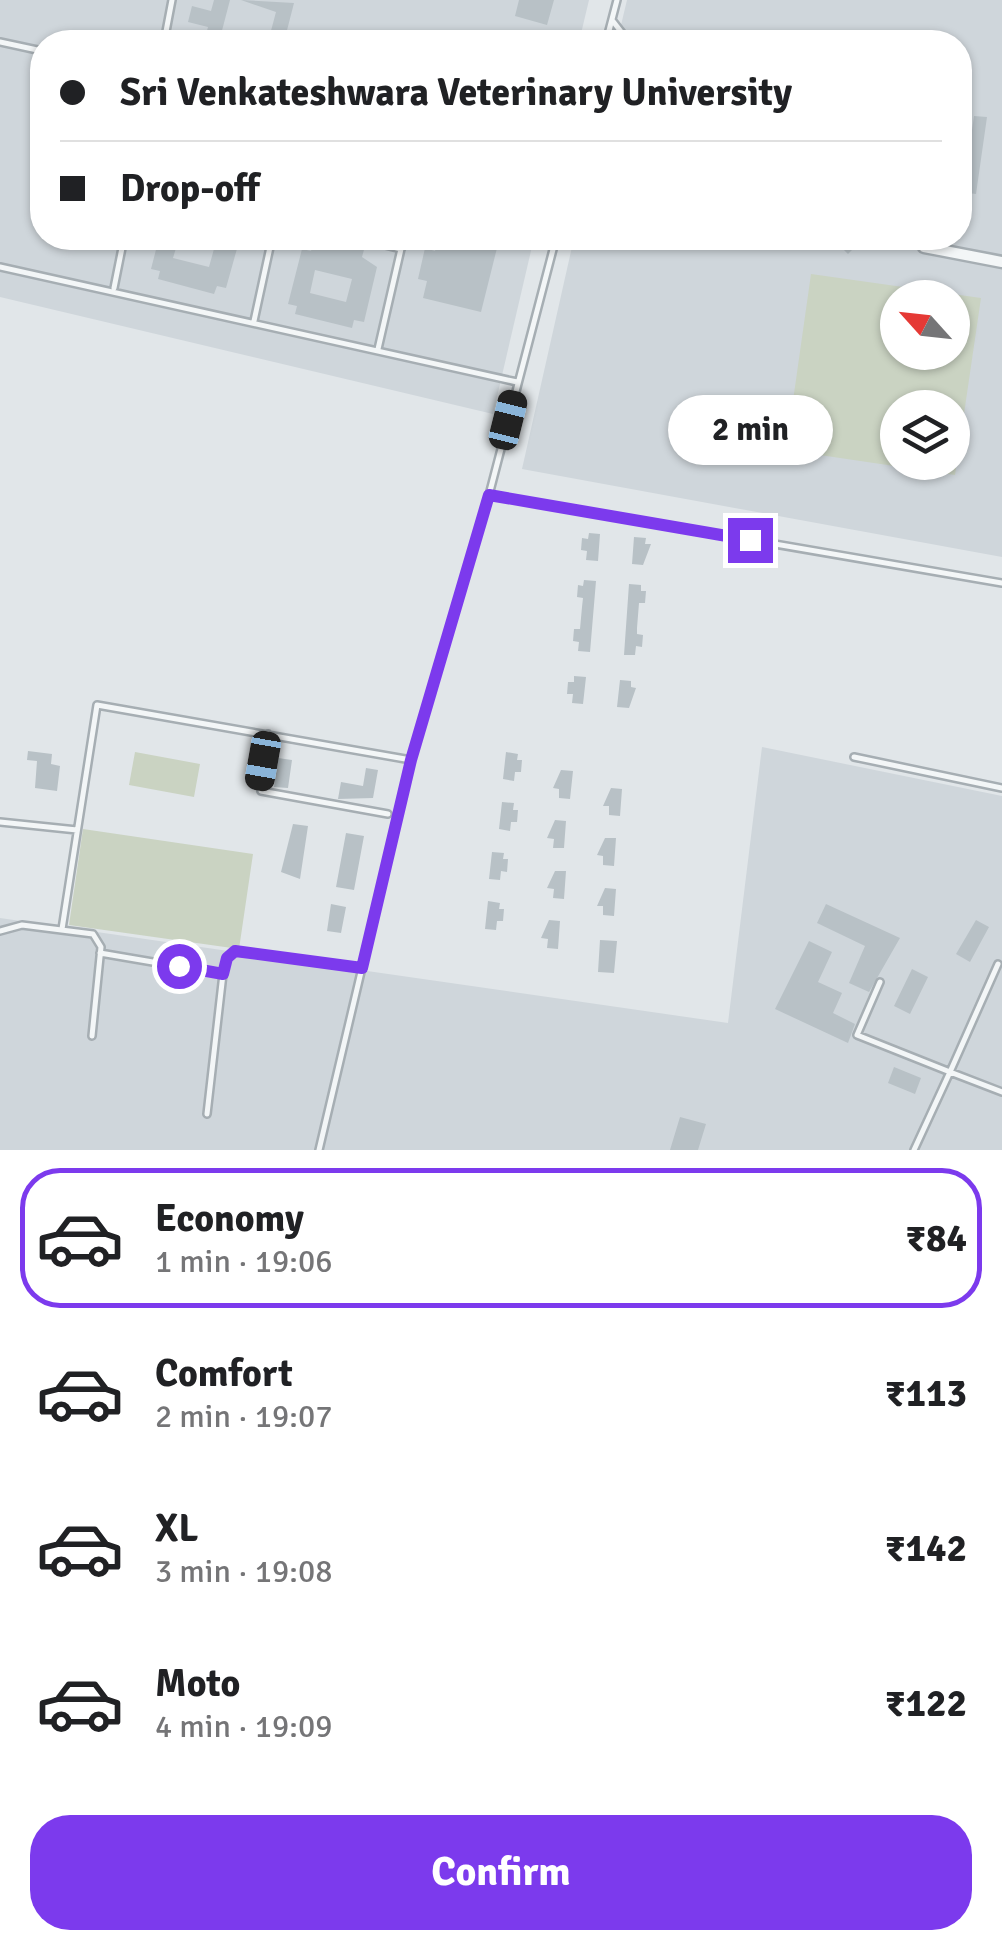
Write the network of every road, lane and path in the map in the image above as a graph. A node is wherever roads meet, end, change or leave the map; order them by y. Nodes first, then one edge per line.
1 (172, 0) edge
2 (617, 0) edge
3 (612, 20) junction
4 (166, 30) edge
5 (609, 30) edge
6 (620, 30) edge
7 (0, 42) edge
8 (30, 48) edge
9 (121, 250) edge
10 (269, 250) edge
11 (401, 250) edge
12 (553, 250) edge
13 (944, 250) edge
14 (999, 258) edge
15 (0, 267) edge
16 (113, 290) junction
17 (254, 321) junction
18 (378, 350) junction
19 (517, 382) junction
20 (489, 495) junction
21 (1002, 583) edge
22 (268, 734) junction
23 (854, 757) dead end
24 (411, 760) junction
25 (1002, 788) edge
26 (388, 814) dead end
27 (0, 822) edge
28 (77, 830) junction
29 (62, 929) junction
30 (0, 932) edge
31 (100, 953) junction
32 (998, 964) dead end
33 (362, 968) junction
34 (223, 974) junction
35 (880, 982) dead end
36 (92, 1036) dead end
37 (950, 1072) junction
38 (1002, 1092) edge
39 (207, 1114) dead end
40 (319, 1150) edge
41 (914, 1150) edge

1 - 4 lane
2 - 3 lane
3 - 5 lane
3 - 6 lane
7 - 8 lane
9 - 16 lane
10 - 17 lane
11 - 18 lane
12 - 19 lane
13 - 14 street
15 - 16 lane
16 - 17 lane
17 - 18 lane
18 - 19 lane
19 - 20 lane
20 - 21 lane
20 - 24 lane
22 - 24 lane
22 - 26 lane
22 - 28 lane
23 - 25 lane
24 - 33 lane
27 - 28 lane
28 - 29 lane
29 - 30 lane
29 - 31 lane
31 - 34 lane
31 - 36 lane
32 - 37 lane
33 - 34 lane
33 - 40 lane
34 - 39 lane
35 - 37 lane
37 - 38 lane
37 - 41 lane

